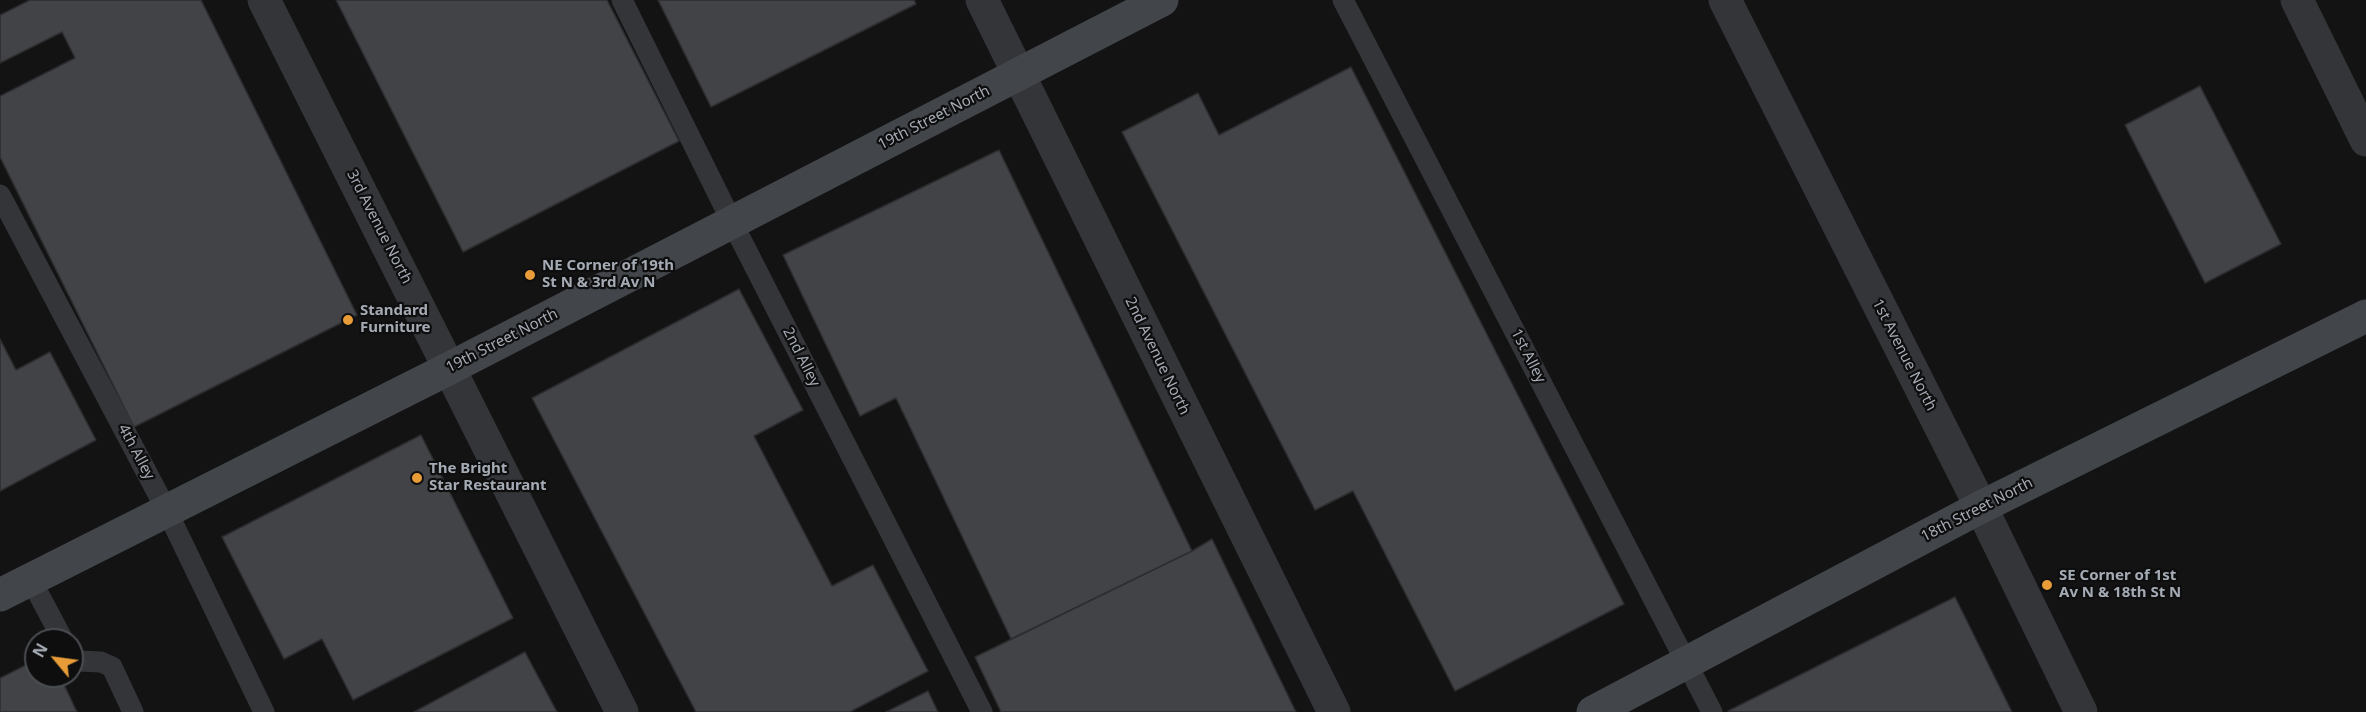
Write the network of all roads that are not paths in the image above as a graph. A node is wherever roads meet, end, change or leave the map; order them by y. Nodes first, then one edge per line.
1 (264, 0) edge
2 (622, 0) edge
3 (982, 0) edge
4 (1162, 0) edge
5 (1343, 0) edge
6 (1725, 0) edge
7 (2297, 0) edge
8 (1020, 74) junction
9 (2366, 140) edge
10 (0, 195) edge
11 (732, 222) junction
12 (2366, 316) edge
13 (450, 368) junction
14 (1981, 507) junction
15 (167, 511) junction
16 (31, 580) junction
17 (0, 595) edge
18 (57, 628) edge
19 (84, 661) edge
20 (1687, 661) junction
21 (133, 712) edge
22 (264, 712) edge
23 (622, 712) edge
24 (982, 712) edge
25 (1334, 712) edge
26 (1593, 712) edge
27 (1712, 712) edge
28 (2081, 712) edge

1 - 13 street, 3rd Avenue North
2 - 11 lane, 2nd Alley
3 - 8 street, 2nd Avenue North
4 - 8 street, 19th Street North
5 - 20 lane, 1st Alley
6 - 14 street, 1st Avenue North
7 - 9 street
8 - 11 street, 19th Street North
8 - 25 street, 2nd Avenue North
10 - 15 lane, 4th Alley
11 - 13 street, 19th Street North
11 - 24 lane, 2nd Alley
12 - 14 street, 18th Street North
13 - 15 street, 19th Street North
13 - 23 street, 3rd Avenue North
14 - 20 street, 18th Street North
14 - 28 street, 1st Avenue North
15 - 16 street, 19th Street North
15 - 22 lane, 4th Alley
16 - 17 street, 19th Street North
16 - 18 lane
19 - 21 lane
20 - 26 street, 18th Street North
20 - 27 lane, 1st Alley

